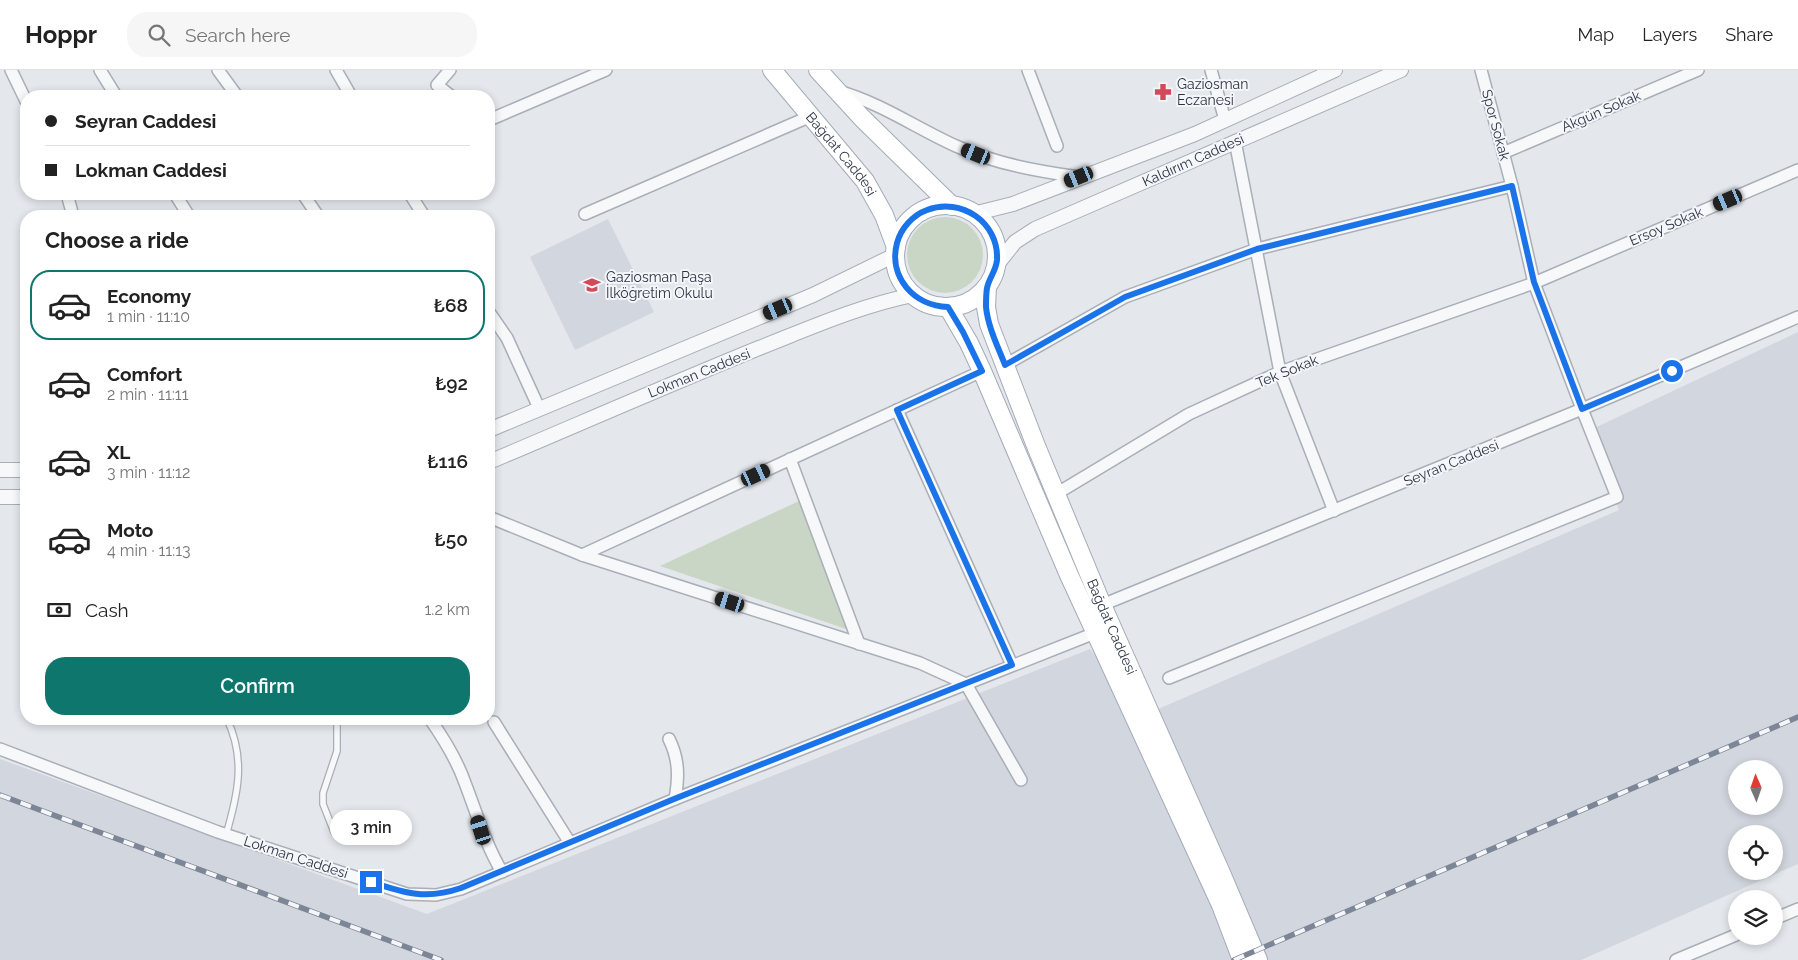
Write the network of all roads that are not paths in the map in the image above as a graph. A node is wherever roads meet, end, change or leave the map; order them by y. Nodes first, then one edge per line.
1 (11, 70) edge
2 (100, 70) edge
3 (218, 70) edge
4 (336, 70) edge
5 (450, 70) edge
6 (606, 70) edge
7 (772, 70) edge
8 (818, 70) edge
9 (1028, 70) edge
10 (1211, 70) edge
11 (1335, 70) edge
12 (1401, 70) edge
13 (1480, 70) edge
14 (1698, 70) edge
15 (1311, 75) edge
16 (21, 90) edge
17 (112, 90) edge
18 (232, 90) edge
19 (348, 90) edge
20 (443, 90) edge
21 (836, 91) junction
22 (811, 116) junction
23 (495, 117) edge
24 (1225, 120) junction
25 (1235, 141) junction
26 (1058, 146) dead end
27 (1504, 153) junction
28 (1798, 170) edge
29 (1079, 177) junction
30 (1512, 186) junction
31 (952, 206) junction
32 (585, 214) dead end
33 (974, 214) junction
34 (1257, 249) junction
35 (896, 251) junction
36 (996, 266) junction
37 (1534, 282) junction
38 (987, 287) junction
39 (913, 295) junction
40 (948, 307) junction
41 (1798, 317) edge
42 (495, 321) edge
43 (1005, 365) junction
44 (982, 371) junction
45 (1280, 372) junction
46 (539, 408) junction
47 (1582, 409) junction
48 (897, 410) junction
49 (495, 427) edge
50 (495, 459) edge
51 (790, 459) junction
52 (0, 470) edge
53 (20, 470) edge
54 (1056, 494) junction
55 (0, 497) edge
56 (20, 497) edge
57 (1334, 511) junction
58 (495, 519) edge
59 (582, 555) junction
60 (1102, 605) junction
61 (1095, 632) junction
62 (859, 644) junction
63 (1012, 665) junction
64 (1169, 678) dead end
65 (966, 684) junction
66 (495, 724) edge
67 (229, 725) edge
68 (337, 725) edge
69 (434, 725) edge
70 (669, 739) dead end
71 (0, 749) edge
72 (1021, 780) dead end
73 (674, 799) junction
74 (334, 832) dead end
75 (226, 835) junction
76 (570, 843) junction
77 (502, 872) junction
78 (1798, 909) edge
79 (1783, 915) edge
80 (1728, 938) edge
81 (1242, 960) edge
82 (1258, 960) edge
83 (1676, 960) edge

1 - 16 street
2 - 17 street
3 - 18 street
4 - 19 street
5 - 20 street
6 - 23 street
7 - 22 main road, Bağdat Caddesi
8 - 21 main road
9 - 26 street
10 - 24 street
11 - 15 street, Kaldırım Caddesi
12 - 25 street, Kaldırım Caddesi
13 - 27 street, Spor Sokak
14 - 27 street, Akgün Sokak
15 - 24 street, Kaldırım Caddesi
21 - 29 street
21 - 31 main road
22 - 32 street
22 - 35 main road, Bağdat Caddesi
24 - 29 street, Kaldırım Caddesi
25 - 34 street
25 - 36 street, Kaldırım Caddesi
27 - 30 street, Spor Sokak
28 - 37 street, Ersoy Sokak
29 - 33 street, Kaldırım Caddesi
30 - 34 street
30 - 37 street, Spor Sokak
31 - 33 main road
31 - 35 main road
33 - 36 main road
34 - 43 street
34 - 45 street
35 - 39 main road
35 - 46 street, Lokman Caddesi
36 - 38 main road
37 - 45 street, Tek Sokak
37 - 47 street, Spor Sokak
38 - 40 main road
38 - 43 main road, Bağdat Caddesi
39 - 40 main road
39 - 50 street, Lokman Caddesi
40 - 44 main road, Bağdat Caddesi
41 - 47 street, Seyran Caddesi
42 - 46 street
43 - 54 main road, Bağdat Caddesi
44 - 48 street
44 - 61 main road, Bağdat Caddesi
45 - 54 street, Tek Sokak
45 - 57 street
46 - 49 street, Lokman Caddesi
47 - 57 street, Seyran Caddesi
47 - 64 street, Spor Sokak
48 - 51 street
48 - 63 street
51 - 59 street
51 - 62 street
52 - 53 street
54 - 60 main road, Bağdat Caddesi
55 - 56 street
57 - 60 street, Seyran Caddesi
58 - 59 street
59 - 62 street
60 - 82 main road, Bağdat Caddesi
61 - 63 street, Lokman Caddesi
61 - 81 main road, Bağdat Caddesi
62 - 65 street
63 - 65 street, Lokman Caddesi
65 - 72 street
65 - 73 street, Lokman Caddesi
66 - 76 street
67 - 75 lane
68 - 74 lane
69 - 77 street
70 - 73 street
71 - 75 street, Lokman Caddesi
73 - 76 street, Lokman Caddesi
75 - 77 street, Lokman Caddesi
76 - 77 street, Lokman Caddesi
78 - 79 street
80 - 83 street

